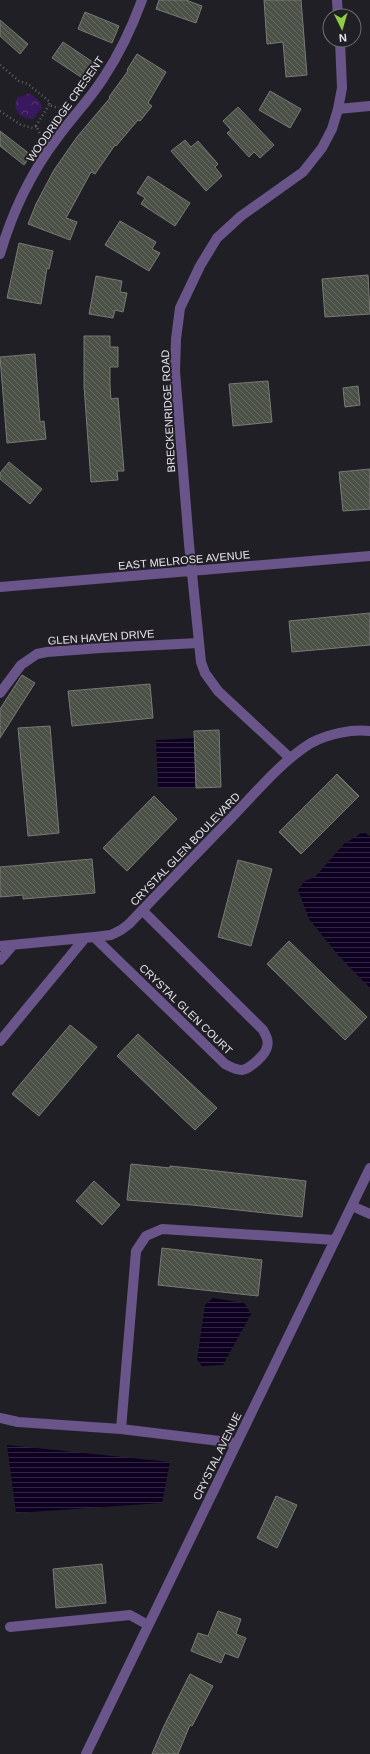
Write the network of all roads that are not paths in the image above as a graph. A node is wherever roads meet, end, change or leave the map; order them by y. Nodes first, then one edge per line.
1 (142, 0) edge
2 (340, 48) edge
3 (370, 106) edge
4 (338, 109) junction
5 (0, 254) edge
6 (370, 556) edge
7 (192, 571) junction
8 (0, 587) edge
9 (198, 643) junction
10 (0, 693) edge
11 (370, 731) edge
12 (290, 758) junction
13 (142, 910) junction
14 (90, 938) junction
15 (13, 945) junction
16 (0, 946) edge
17 (0, 960) edge
18 (0, 1041) edge
19 (370, 1168) edge
20 (367, 1181) edge
21 (352, 1206) junction
22 (370, 1214) edge
23 (335, 1240) junction
24 (0, 1418) edge
25 (121, 1429) junction
26 (236, 1443) junction
27 (148, 1625) junction
28 (10, 1627) dead end
29 (86, 1754) edge

1 - 5 street, WOODRIDGE CRESENT
2 - 4 street, BRECKENRIDGE ROAD
3 - 4 street
4 - 7 street, BRECKENRIDGE ROAD
6 - 7 street, EAST MELROSE AVENUE
7 - 8 street, EAST MELROSE AVENUE
7 - 9 street, BRECKENRIDGE ROAD
9 - 10 street, GLEN HAVEN DRIVE
9 - 12 street, BRECKENRIDGE ROAD
11 - 12 street, CRYSTAL GLEN BOULEVARD
12 - 13 street, CRYSTAL GLEN BOULEVARD
13 - 14 street, CRYSTAL GLEN BOULEVARD
13 - 14 street, CRYSTAL GLEN COURT
14 - 15 street, CRYSTAL GLEN BOULEVARD
14 - 18 street
15 - 16 street, CRYSTAL GLEN BOULEVARD
15 - 17 street
19 - 20 street, CRYSTAL AVENUE
20 - 21 street, CRYSTAL AVENUE
21 - 22 street
21 - 23 street, CRYSTAL AVENUE
23 - 25 street
23 - 26 street, CRYSTAL AVENUE
24 - 25 street
25 - 26 street
26 - 27 street, CRYSTAL AVENUE
27 - 28 street
27 - 29 street, CRYSTAL AVENUE

